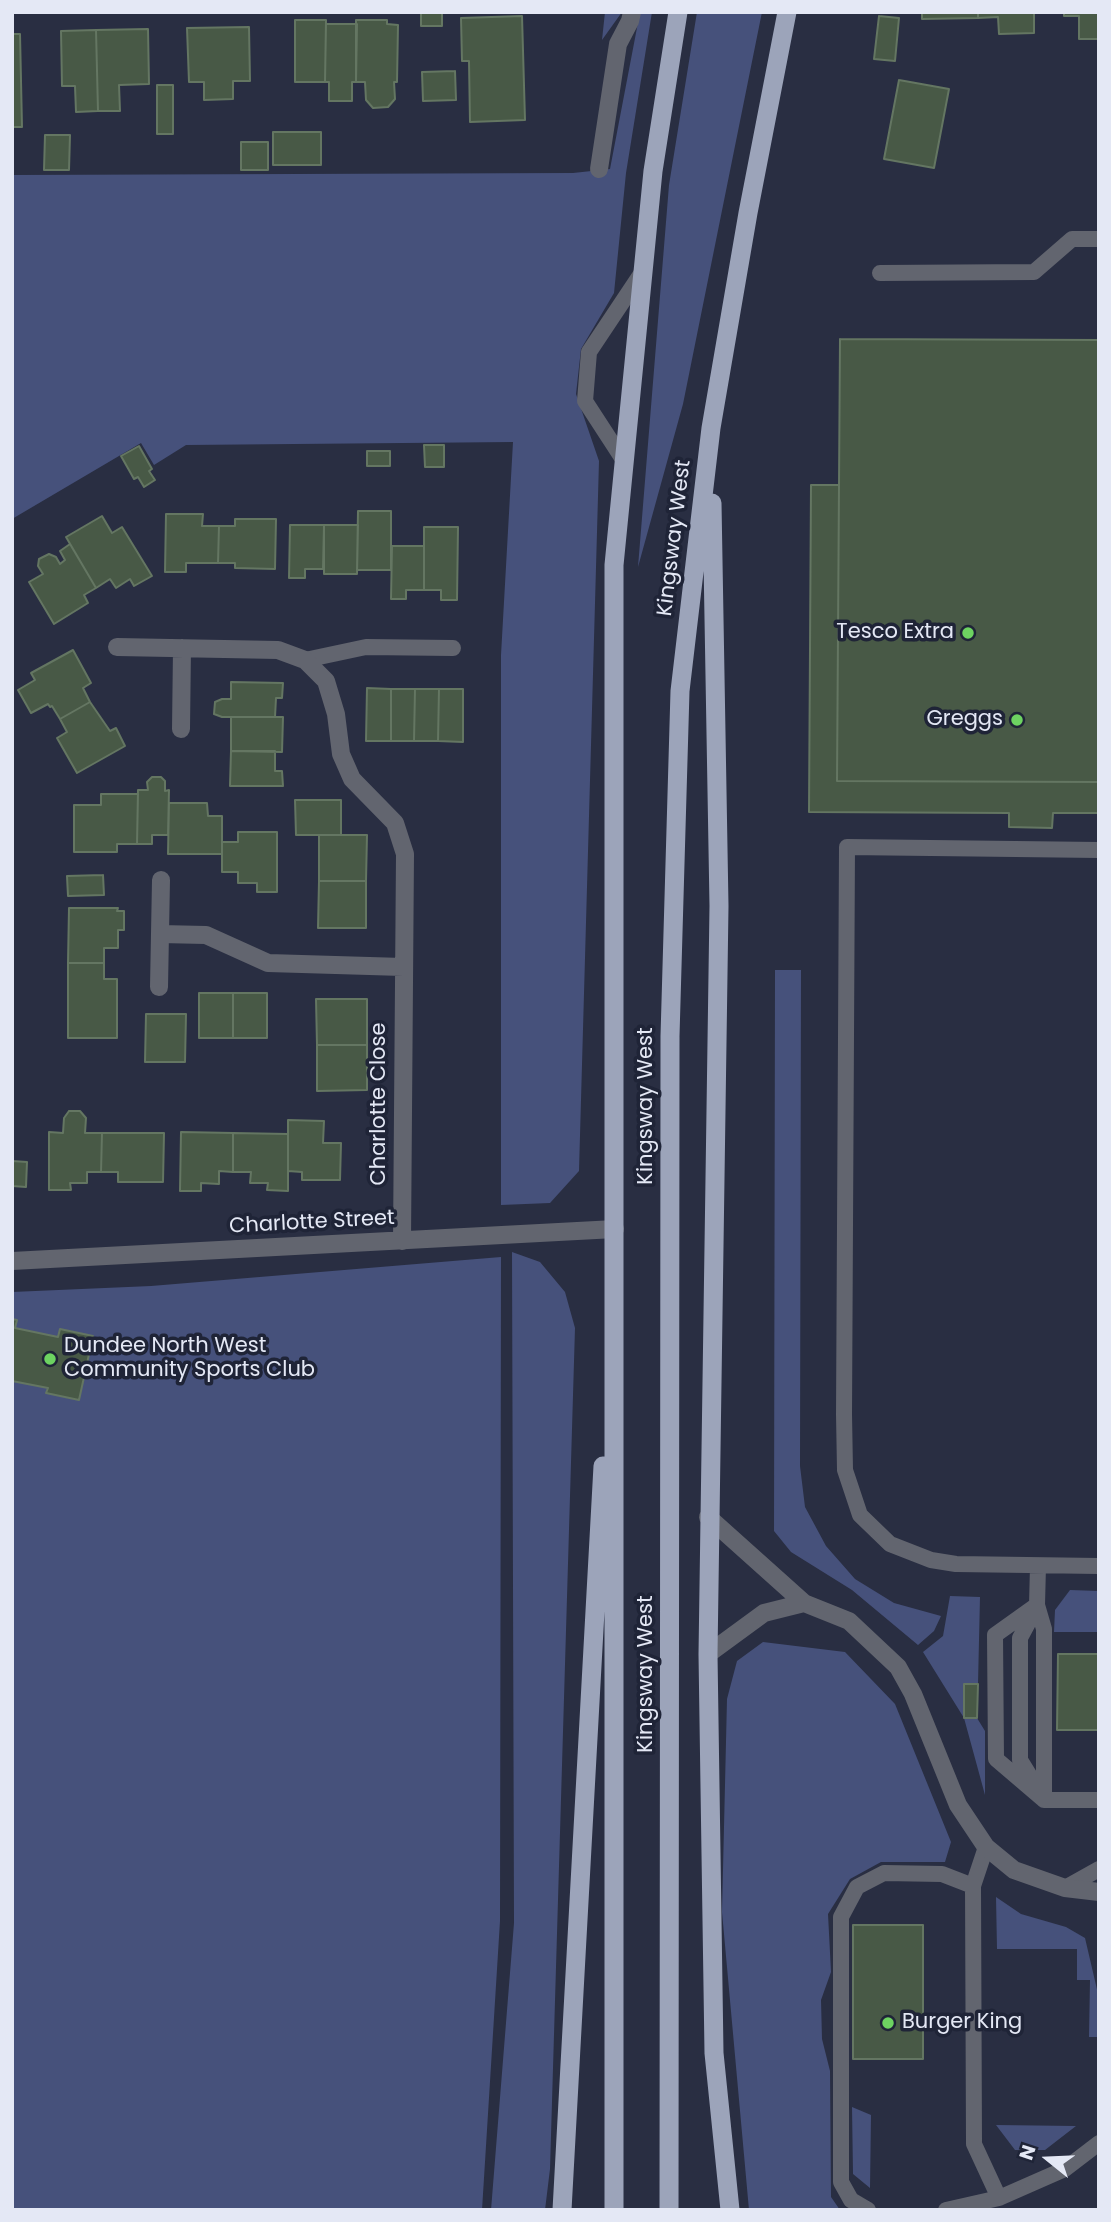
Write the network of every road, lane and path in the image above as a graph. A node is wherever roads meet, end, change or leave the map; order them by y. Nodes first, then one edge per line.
1 (632, 12) edge
2 (678, 12) edge
3 (787, 12) edge
4 (599, 169) dead end
5 (1099, 239) edge
6 (643, 271) junction
7 (880, 272) dead end
8 (710, 428) junction
9 (624, 461) junction
10 (117, 647) dead end
11 (182, 648) junction
12 (453, 648) dead end
13 (305, 660) junction
14 (181, 729) dead end
15 (1099, 850) edge
16 (161, 880) dead end
17 (160, 934) junction
18 (403, 967) junction
19 (159, 987) dead end
20 (615, 1228) junction
21 (402, 1241) junction
22 (12, 1261) edge
23 (708, 1517) junction
24 (1038, 1566) junction
25 (1099, 1566) edge
26 (804, 1603) junction
27 (1037, 1605) junction
28 (708, 1654) junction
29 (1044, 1800) junction
30 (1099, 1800) edge
31 (986, 1847) junction
32 (1099, 1869) edge
33 (973, 1886) junction
34 (1065, 1888) junction
35 (1099, 1892) edge
36 (1099, 2143) edge
37 (999, 2198) junction
38 (562, 2210) edge
39 (614, 2210) edge
40 (669, 2210) edge
41 (730, 2210) edge
42 (868, 2210) edge
43 (946, 2210) edge

1 - 4 street
2 - 6 highway, Kingsway West
3 - 8 highway, Kingsway West
5 - 7 lane
6 - 9 highway, Kingsway West
6 - 9 lane
8 - 23 highway
8 - 40 highway, Kingsway West
9 - 20 highway, Kingsway West
10 - 11 street
11 - 13 street
11 - 14 street
12 - 13 lane
13 - 18 street, Charlotte Close
15 - 24 lane
16 - 17 street
17 - 18 street
17 - 19 street
18 - 21 street, Charlotte Close
20 - 21 street, Charlotte Street
20 - 38 highway
20 - 39 highway, Kingsway West
21 - 22 street, Charlotte Street
23 - 26 street
23 - 28 highway
24 - 25 lane
24 - 27 lane
26 - 28 street
26 - 31 street
27 - 29 lane
27 - 29 lane
27 - 29 lane
28 - 41 highway
29 - 30 lane
31 - 33 lane
31 - 34 street
32 - 34 lane
33 - 37 lane
33 - 42 lane
34 - 35 street
36 - 37 lane
37 - 43 lane

